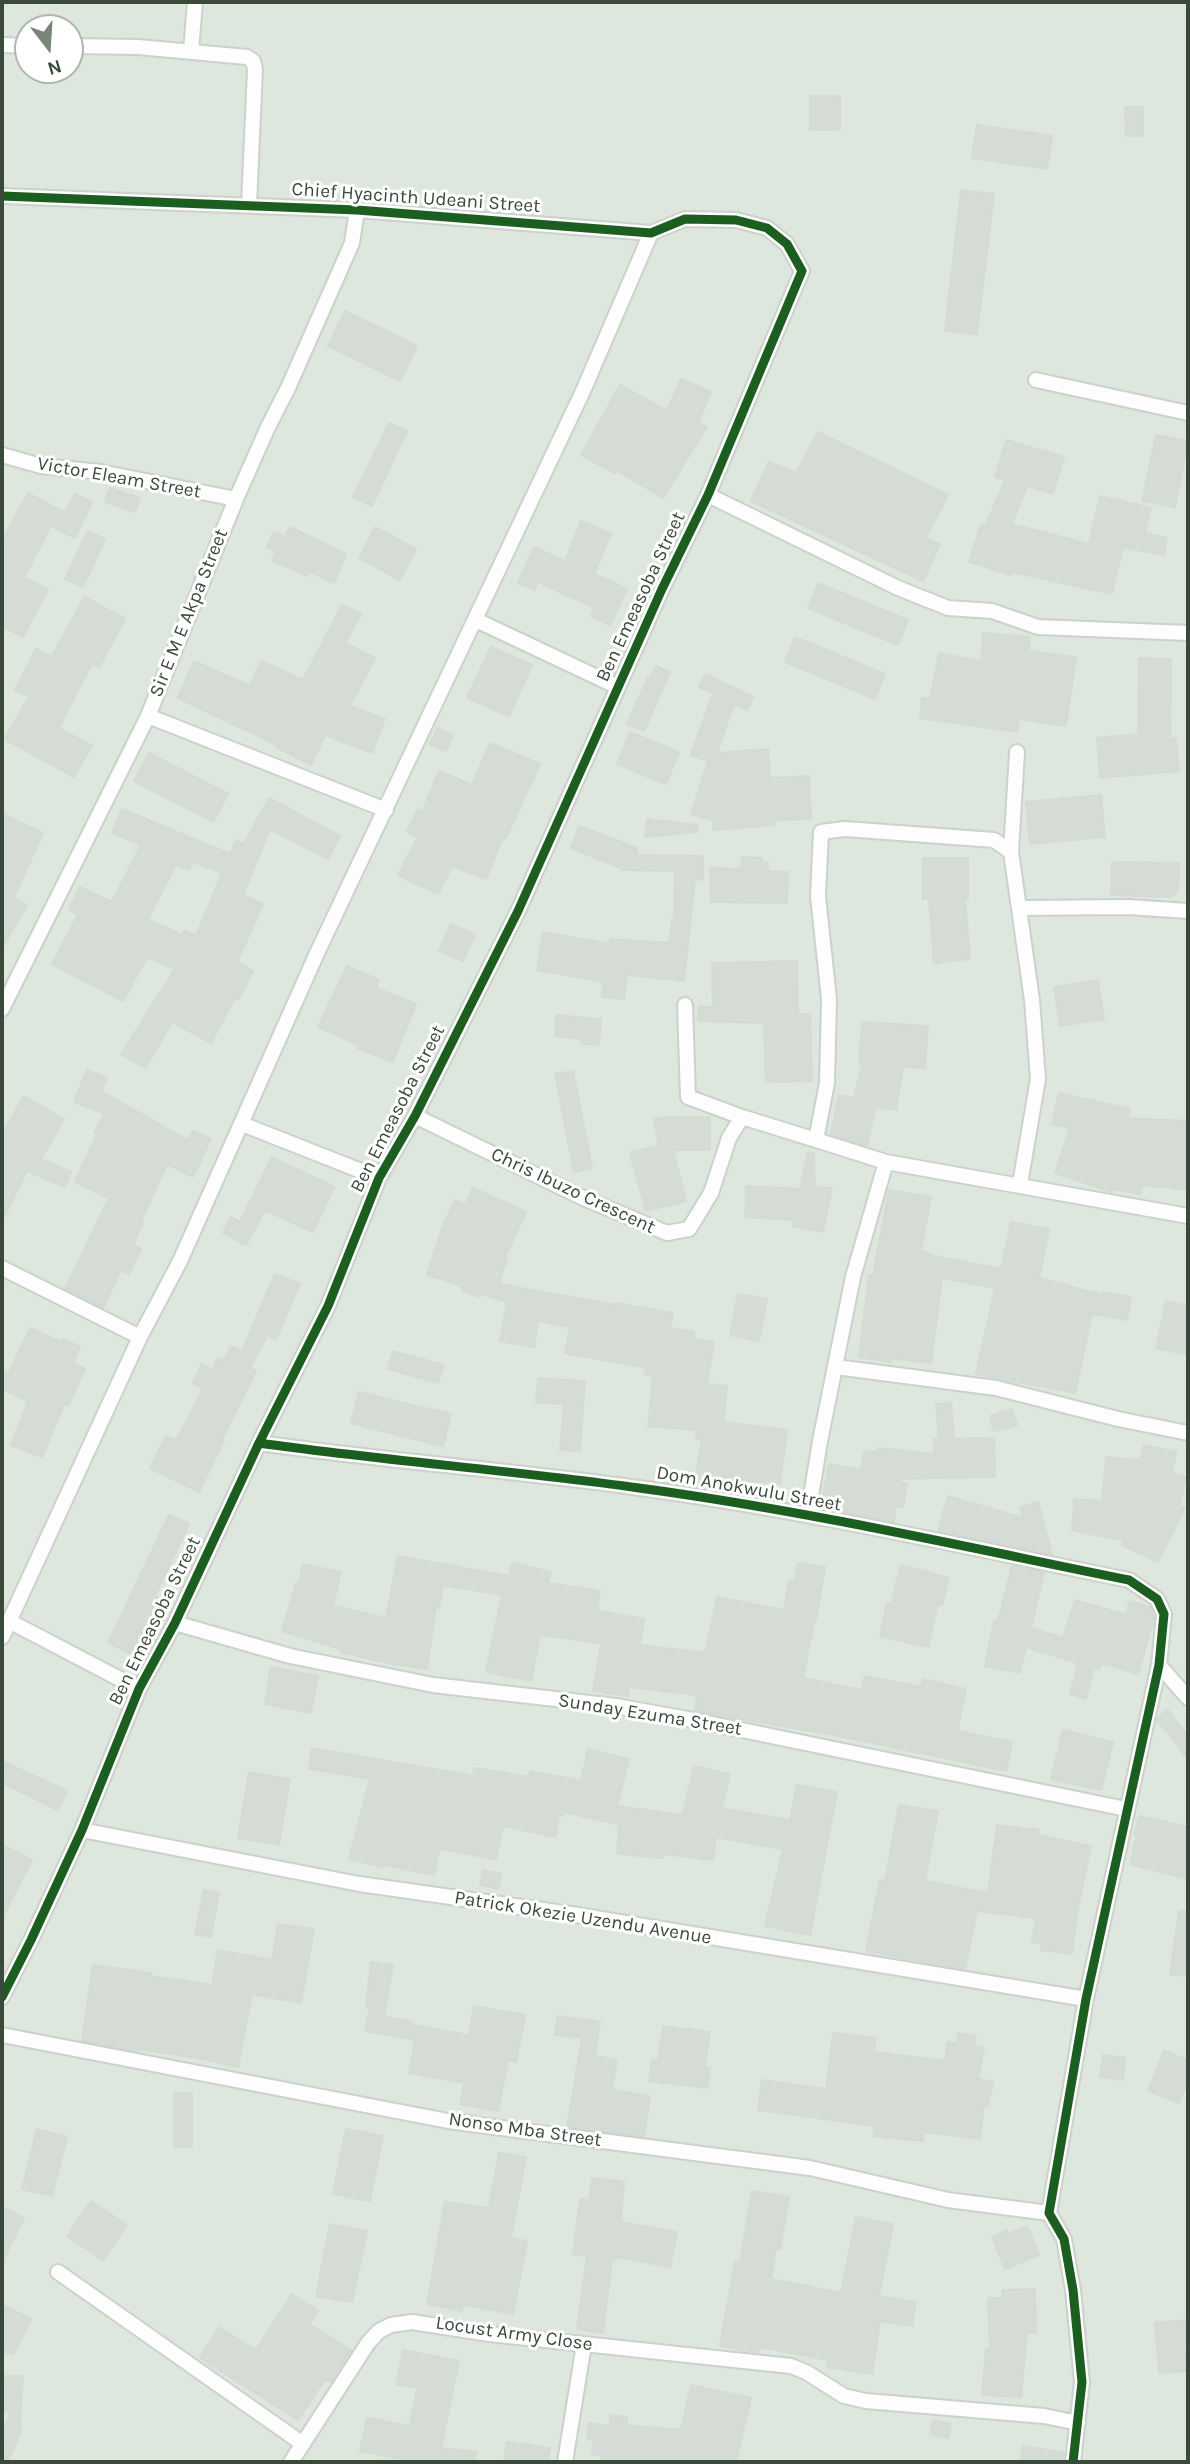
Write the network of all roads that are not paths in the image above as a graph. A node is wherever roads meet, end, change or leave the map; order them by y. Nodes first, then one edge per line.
1 (195, 2) edge
2 (84, 47) edge
3 (191, 51) junction
4 (2, 196) edge
5 (250, 205) junction
6 (357, 210) junction
7 (651, 233) junction
8 (802, 271) joint
9 (1036, 380) dead end
10 (1188, 413) edge
11 (2, 455) edge
12 (708, 495) junction
13 (236, 499) junction
14 (476, 620) junction
15 (1188, 633) edge
16 (618, 687) junction
17 (148, 716) junction
18 (1017, 752) dead end
19 (386, 810) junction
20 (1011, 852) junction
21 (1019, 908) junction
22 (1188, 911) edge
23 (7, 983) edge
24 (685, 1005) dead end
25 (2, 1009) edge
26 (415, 1116) junction
27 (742, 1117) junction
28 (242, 1124) junction
29 (816, 1140) junction
30 (886, 1162) junction
31 (379, 1178) junction
32 (1020, 1184) junction
33 (1188, 1216) edge
34 (2, 1268) edge
35 (139, 1337) junction
36 (836, 1367) junction
37 (1188, 1433) edge
38 (259, 1443) junction
39 (808, 1516) junction
40 (9, 1620) junction
41 (175, 1623) junction
42 (2, 1637) edge
43 (1159, 1665) junction
44 (139, 1689) junction
45 (1188, 1698) edge
46 (1126, 1809) junction
47 (82, 1830) junction
48 (2, 1997) edge
49 (1086, 1999) junction
50 (2, 2035) edge
51 (1049, 2213) junction
52 (58, 2272) dead end
53 (584, 2344) junction
54 (1078, 2423) junction
55 (303, 2444) junction
56 (291, 2462) edge
57 (565, 2462) edge
58 (1073, 2462) edge

1 - 3 street
2 - 3 street
3 - 5 street
4 - 5 street, Chief Hyacinth Udeani Street
5 - 6 street, Chief Hyacinth Udeani Street
6 - 7 street, Chief Hyacinth Udeani Street
6 - 13 street, Sir E M E Akpa Street
7 - 8 street, Chief Hyacinth Udeani Street
7 - 14 street
8 - 12 street, Ben Emeasoba Street
9 - 10 street
11 - 13 street, Victor Eleam Street
12 - 15 street
12 - 16 street, Ben Emeasoba Street
13 - 17 street, Sir E M E Akpa Street
14 - 16 street
14 - 19 street
16 - 26 street, Ben Emeasoba Street
17 - 19 street
17 - 23 street, Sir E M E Akpa Street
18 - 20 street
19 - 28 street
20 - 21 street
20 - 29 street
21 - 22 street
21 - 32 street
23 - 25 street, Sir E M E Akpa Street
24 - 27 street
26 - 27 street, Chris Ibuzo Crescent
26 - 31 street, Ben Emeasoba Street
27 - 29 street
28 - 31 street
28 - 35 street
29 - 30 street
30 - 32 street
30 - 36 street
31 - 38 street, Ben Emeasoba Street
32 - 33 street
34 - 35 street
35 - 40 street
36 - 37 street
36 - 39 street
38 - 39 street, Dom Anokwulu Street
38 - 41 street, Ben Emeasoba Street
39 - 43 street, Dom Anokwulu Street
40 - 42 street
40 - 44 street
41 - 44 street, Ben Emeasoba Street
41 - 46 street, Sunday Ezuma Street
43 - 45 street
43 - 46 street, Dom Anokwulu Street
44 - 47 street, Ben Emeasoba Street
46 - 49 street, Dom Anokwulu Street
47 - 48 street, Ben Emeasoba Street
47 - 49 street, Patrick Okezie Uzendu Avenue
49 - 51 street, Dom Anokwulu Street
50 - 51 street, Nonso Mba Street
51 - 54 street
52 - 55 street
53 - 54 street, Locust Army Close
53 - 55 street, Locust Army Close
53 - 57 street
54 - 58 street
55 - 56 street, Locust Army Close

